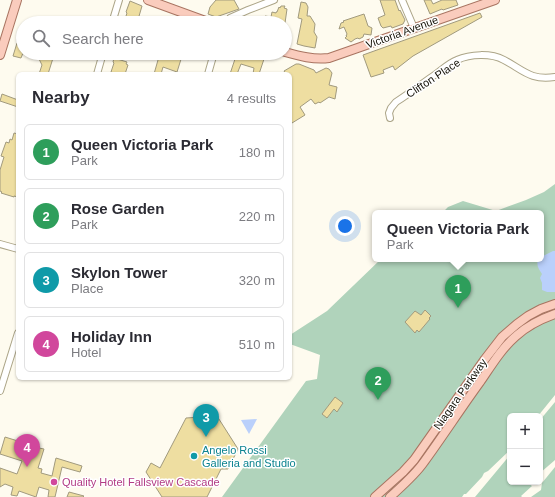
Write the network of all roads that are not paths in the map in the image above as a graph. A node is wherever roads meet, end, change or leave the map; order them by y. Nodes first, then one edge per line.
1 (17, 0) edge
2 (120, 0) edge
3 (151, 0) edge
4 (274, 0) edge
5 (402, 0) edge
6 (495, 0) edge
7 (114, 16) edge
8 (193, 16) edge
9 (234, 16) edge
10 (414, 28) junction
11 (292, 54) edge
12 (0, 55) edge
13 (101, 60) edge
14 (212, 60) edge
15 (98, 72) edge
16 (209, 72) edge
17 (555, 77) edge
18 (390, 118) dead end
19 (0, 244) edge
20 (16, 248) edge
21 (555, 304) edge
22 (555, 314) edge
23 (16, 339) edge
24 (0, 391) edge
25 (375, 497) edge
26 (390, 497) edge

1 - 12 main road
2 - 7 street
3 - 8 main road
4 - 9 street
5 - 10 street
6 - 10 main road, Victoria Avenue
10 - 11 main road, Victoria Avenue
13 - 15 street
14 - 16 street
17 - 18 street, Clifton Place
19 - 20 street
21 - 25 main road, Niagara Parkway
22 - 26 main road, Niagara Parkway
23 - 24 street

